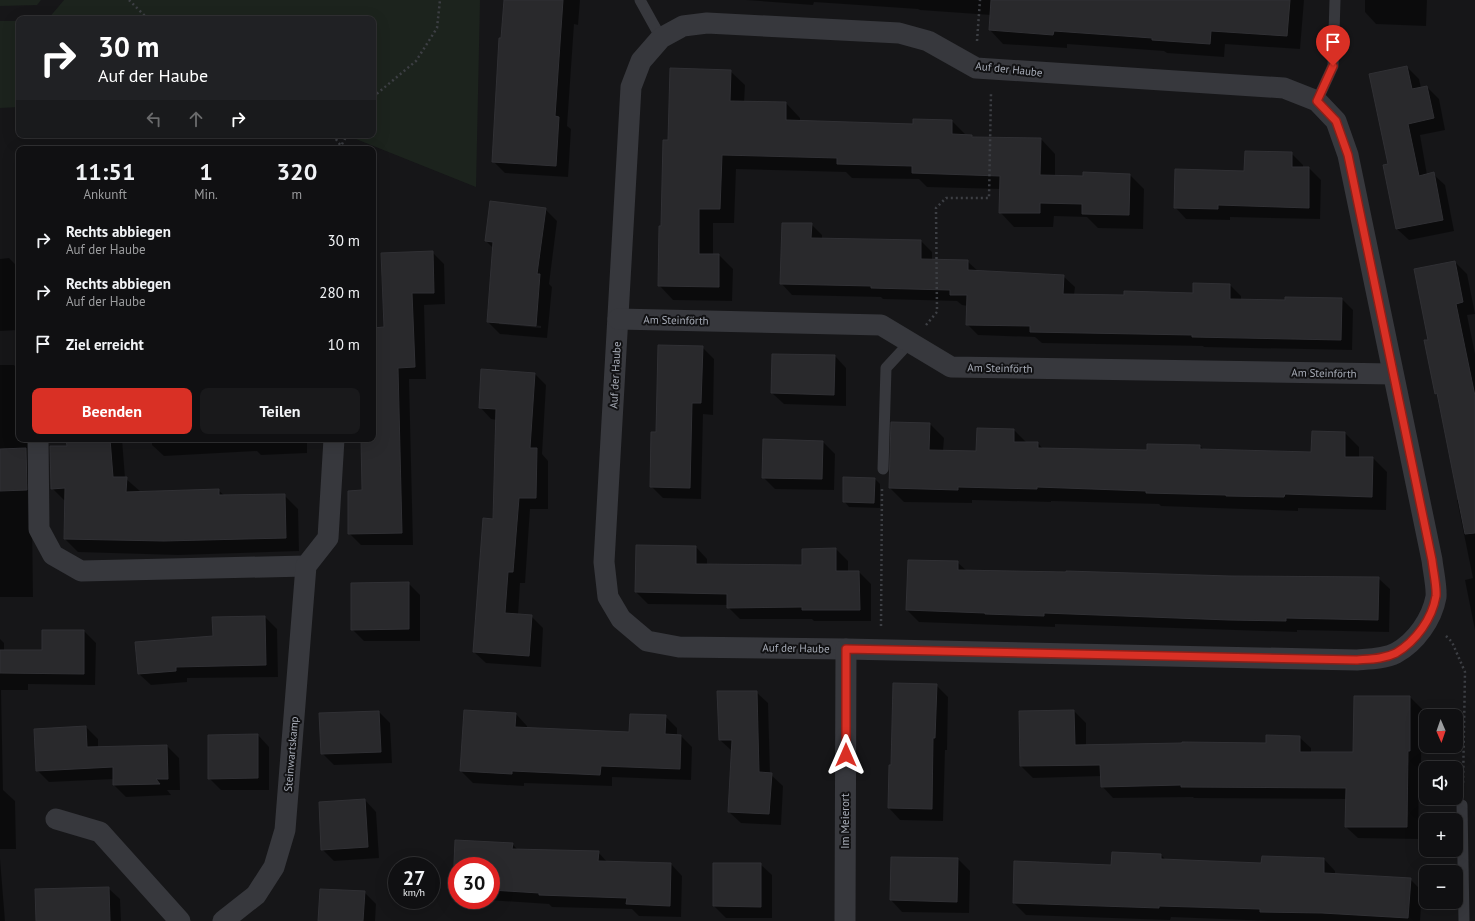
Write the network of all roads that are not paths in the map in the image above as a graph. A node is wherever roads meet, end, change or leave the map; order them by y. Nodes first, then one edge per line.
1 (640, 0) edge
2 (1335, 0) edge
3 (661, 38) junction
4 (1317, 101) junction
5 (618, 319) junction
6 (910, 342) junction
7 (1393, 374) junction
8 (38, 442) edge
9 (334, 442) edge
10 (882, 469) road end
11 (306, 566) junction
12 (846, 649) junction
13 (1462, 805) dead end
14 (56, 819) dead end
15 (180, 921) edge
16 (224, 921) edge
17 (845, 921) edge
18 (1464, 921) edge

1 - 3 lane
2 - 4 lane
3 - 4 street, Auf der Haube
3 - 5 street, Auf der Haube
4 - 7 street, Auf der Haube
5 - 6 street, Am Steinförth
5 - 12 street, Auf der Haube
6 - 7 street, Am Steinförth
6 - 10 lane
7 - 12 street, Auf der Haube
8 - 11 street
9 - 11 street
11 - 16 street, Steinwartskamp
12 - 17 street, Im Meierort
13 - 18 lane
14 - 15 street

